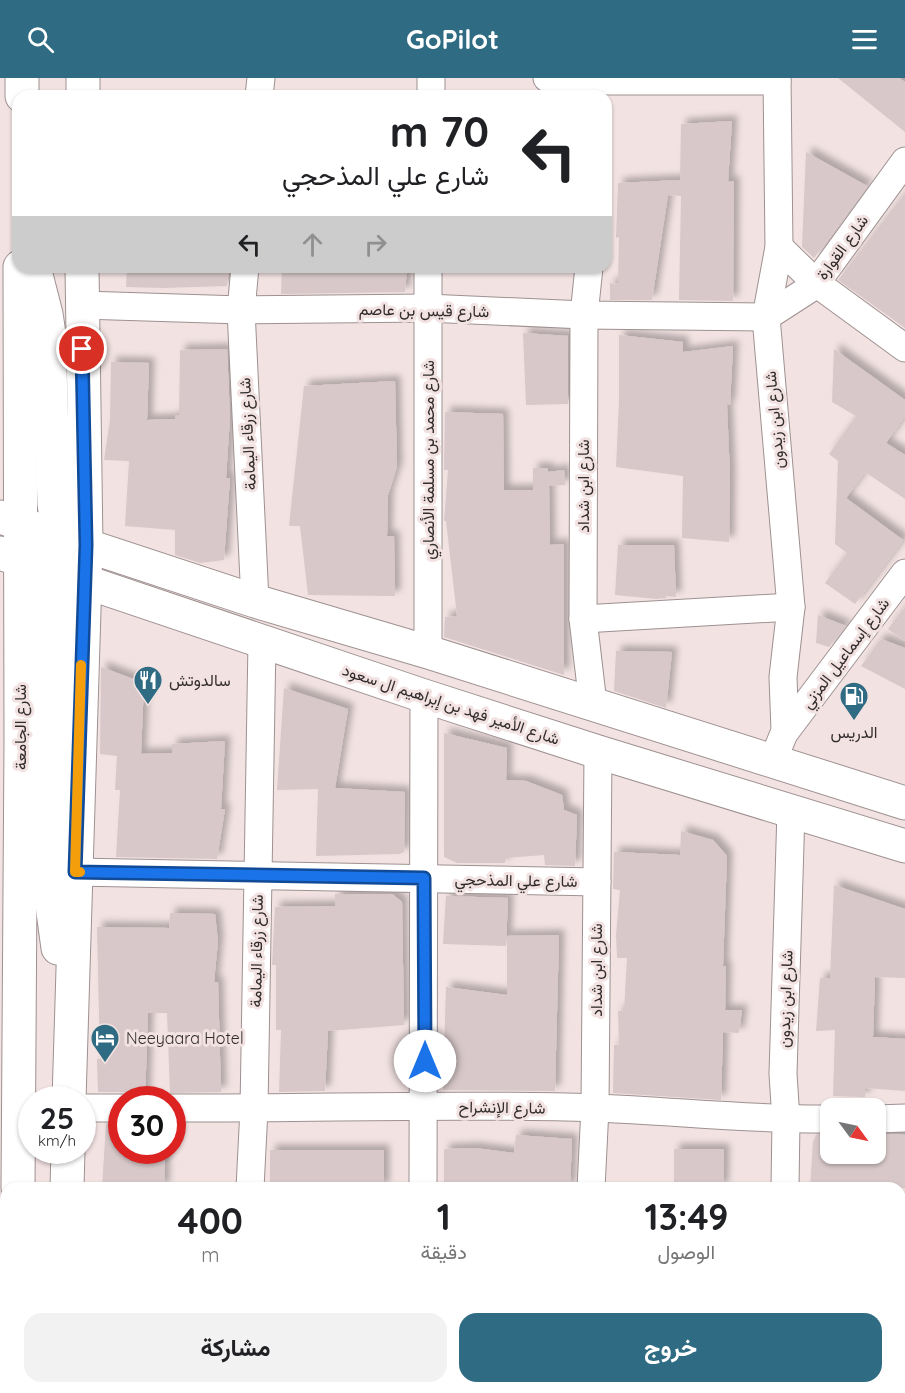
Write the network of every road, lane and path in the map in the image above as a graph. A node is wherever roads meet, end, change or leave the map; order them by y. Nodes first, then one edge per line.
1 (547, 78) edge
2 (777, 80) edge
3 (606, 85) edge
4 (905, 161) edge
5 (779, 247) junction
6 (19, 273) edge
7 (36, 273) edge
8 (82, 273) edge
9 (244, 273) edge
10 (428, 273) edge
11 (588, 273) edge
12 (816, 283) junction
13 (81, 305) junction
14 (428, 308) junction
15 (241, 310) junction
16 (9, 313) edge
17 (584, 315) junction
18 (766, 317) junction
19 (905, 348) edge
20 (10, 520) edge
21 (73, 541) junction
22 (23, 561) edge
23 (905, 573) edge
24 (84, 581) junction
25 (255, 601) junction
26 (790, 607) junction
27 (583, 620) junction
28 (262, 642) junction
29 (428, 652) junction
30 (424, 696) junction
31 (593, 704) junction
32 (779, 746) junction
33 (598, 752) junction
34 (905, 803) edge
35 (791, 811) junction
36 (905, 846) edge
37 (10, 870) edge
38 (75, 872) junction
39 (258, 875) junction
40 (424, 878) junction
41 (597, 882) junction
42 (72, 999) junction
43 (69, 1086) edge
44 (9, 1100) edge
45 (425, 1107) junction
46 (186, 1108) edge
47 (595, 1108) junction
48 (254, 1109) junction
49 (905, 1118) edge
50 (820, 1119) edge
51 (886, 1119) edge
52 (786, 1120) junction
53 (68, 1164) edge
54 (17, 1182) edge
55 (67, 1182) edge
56 (250, 1182) edge
57 (423, 1182) edge
58 (591, 1182) edge
59 (785, 1182) edge

1 - 3 street
2 - 3 street
2 - 5 street, شارع ابن زيدون
4 - 12 street, شارع القوارة
5 - 12 street
5 - 18 street, شارع ابن زيدون
6 - 16 main road, شارع الجامعة
7 - 21 main road
8 - 13 main road
9 - 15 street, شارع زرقاء اليمامة
10 - 14 street, شارع محمد بن مسلمة الأنصاري
11 - 17 street, شارع ابن شداد
12 - 18 street, شارع القوارة
12 - 19 street
13 - 15 street, شارع قيس بن عاصم
13 - 21 main road
14 - 15 street, شارع قيس بن عاصم
14 - 17 street, شارع قيس بن عاصم
14 - 29 street, شارع محمد بن مسلمة الأنصاري
15 - 25 street, شارع زرقاء اليمامة
16 - 20 main road, شارع الجامعة
17 - 18 street, شارع قيس بن عاصم
17 - 27 street, شارع ابن شداد
18 - 26 street, شارع ابن زيدون
20 - 21 main road
20 - 22 main road, شارع الجامعة
21 - 24 main road
21 - 25 main road
22 - 24 main road, شارع الأمير فهد بن إبراهيم ال سعود
22 - 37 main road, شارع الجامعة
22 - 42 main road
23 - 32 street, شارع إسماعيل المزني
24 - 28 main road, شارع الأمير فهد بن إبراهيم ال سعود
24 - 38 main road
25 - 29 main road
26 - 27 street
26 - 32 street, شارع ابن زيدون
27 - 31 street, شارع ابن شداد
28 - 30 main road, شارع الأمير فهد بن إبراهيم ال سعود
28 - 39 street, شارع زرقاء اليمامة
29 - 31 main road
30 - 33 main road, شارع الأمير فهد بن إبراهيم ال سعود
30 - 40 street
31 - 32 main road
32 - 34 main road
33 - 35 main road, شارع الأمير فهد بن إبراهيم ال سعود
33 - 41 street, شارع ابن شداد
35 - 36 main road, شارع الأمير فهد بن إبراهيم ال سعود
35 - 52 street, شارع ابن زيدون
37 - 44 main road, شارع الجامعة
38 - 39 street, شارع علي المذحجي
38 - 42 main road
39 - 40 street, شارع علي المذحجي
39 - 48 street, شارع زرقاء اليمامة
40 - 41 street, شارع علي المذحجي
40 - 45 street
41 - 47 street, شارع ابن شداد
42 - 43 main road
44 - 54 main road, شارع الجامعة
45 - 47 street, شارع الإنشراح
45 - 48 street, شارع الإنشراح
45 - 57 street
46 - 48 street, شارع الإنشراح
47 - 52 street, شارع الإنشراح
47 - 58 street, شارع ابن شداد
48 - 56 street, شارع زرقاء اليمامة
49 - 51 street
50 - 52 street, شارع الإنشراح
52 - 59 street, شارع ابن زيدون
53 - 55 main road

